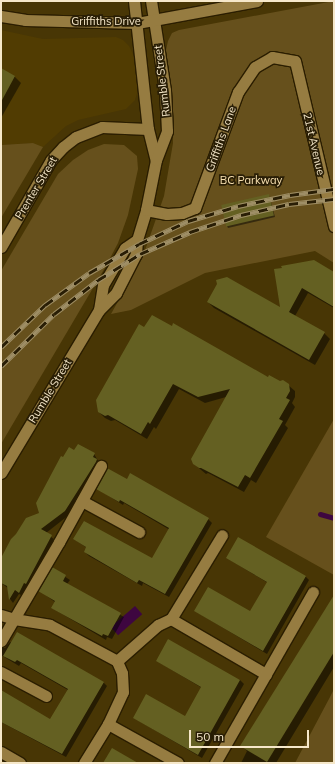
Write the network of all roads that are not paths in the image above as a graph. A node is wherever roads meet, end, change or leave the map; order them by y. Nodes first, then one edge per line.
1 (134, 1) edge
2 (151, 1) edge
3 (257, 1) edge
4 (1, 16) edge
5 (154, 20) junction
6 (137, 23) junction
7 (295, 61) joint
8 (148, 129) junction
9 (156, 160) junction
10 (146, 210) junction
11 (334, 226) edge
12 (1, 247) edge
13 (101, 466) dead end
14 (1, 473) edge
15 (82, 501) junction
16 (139, 532) dead end
17 (222, 535) dead end
18 (313, 592) dead end
19 (1, 615) edge
20 (14, 619) junction
21 (172, 619) junction
22 (1, 641) edge
23 (117, 661) junction
24 (1, 672) edge
25 (266, 674) junction
26 (46, 696) dead end
27 (108, 724) junction
28 (1, 752) edge
29 (20, 763) edge
30 (84, 763) edge
31 (178, 763) edge
32 (215, 763) edge

1 - 6 street, Rumble Street
2 - 5 street, Rumble Street
3 - 5 street, Griffiths Drive
4 - 6 street, Griffiths Drive
5 - 6 street, Griffiths Drive
5 - 9 street, Rumble Street
6 - 8 street, Rumble Street
7 - 10 street, Griffiths Lane
7 - 11 street, 21st Avenue
8 - 9 street, Rumble Street
8 - 12 street, Prenter Street
9 - 10 street, Rumble Street
10 - 14 street, Rumble Street
13 - 15 street
15 - 16 street
15 - 20 street
17 - 21 street
18 - 25 street
19 - 20 street
20 - 22 street
20 - 23 street
21 - 23 street
21 - 25 street
23 - 27 street
24 - 26 street
25 - 32 street
27 - 30 street
27 - 31 street
28 - 29 street

